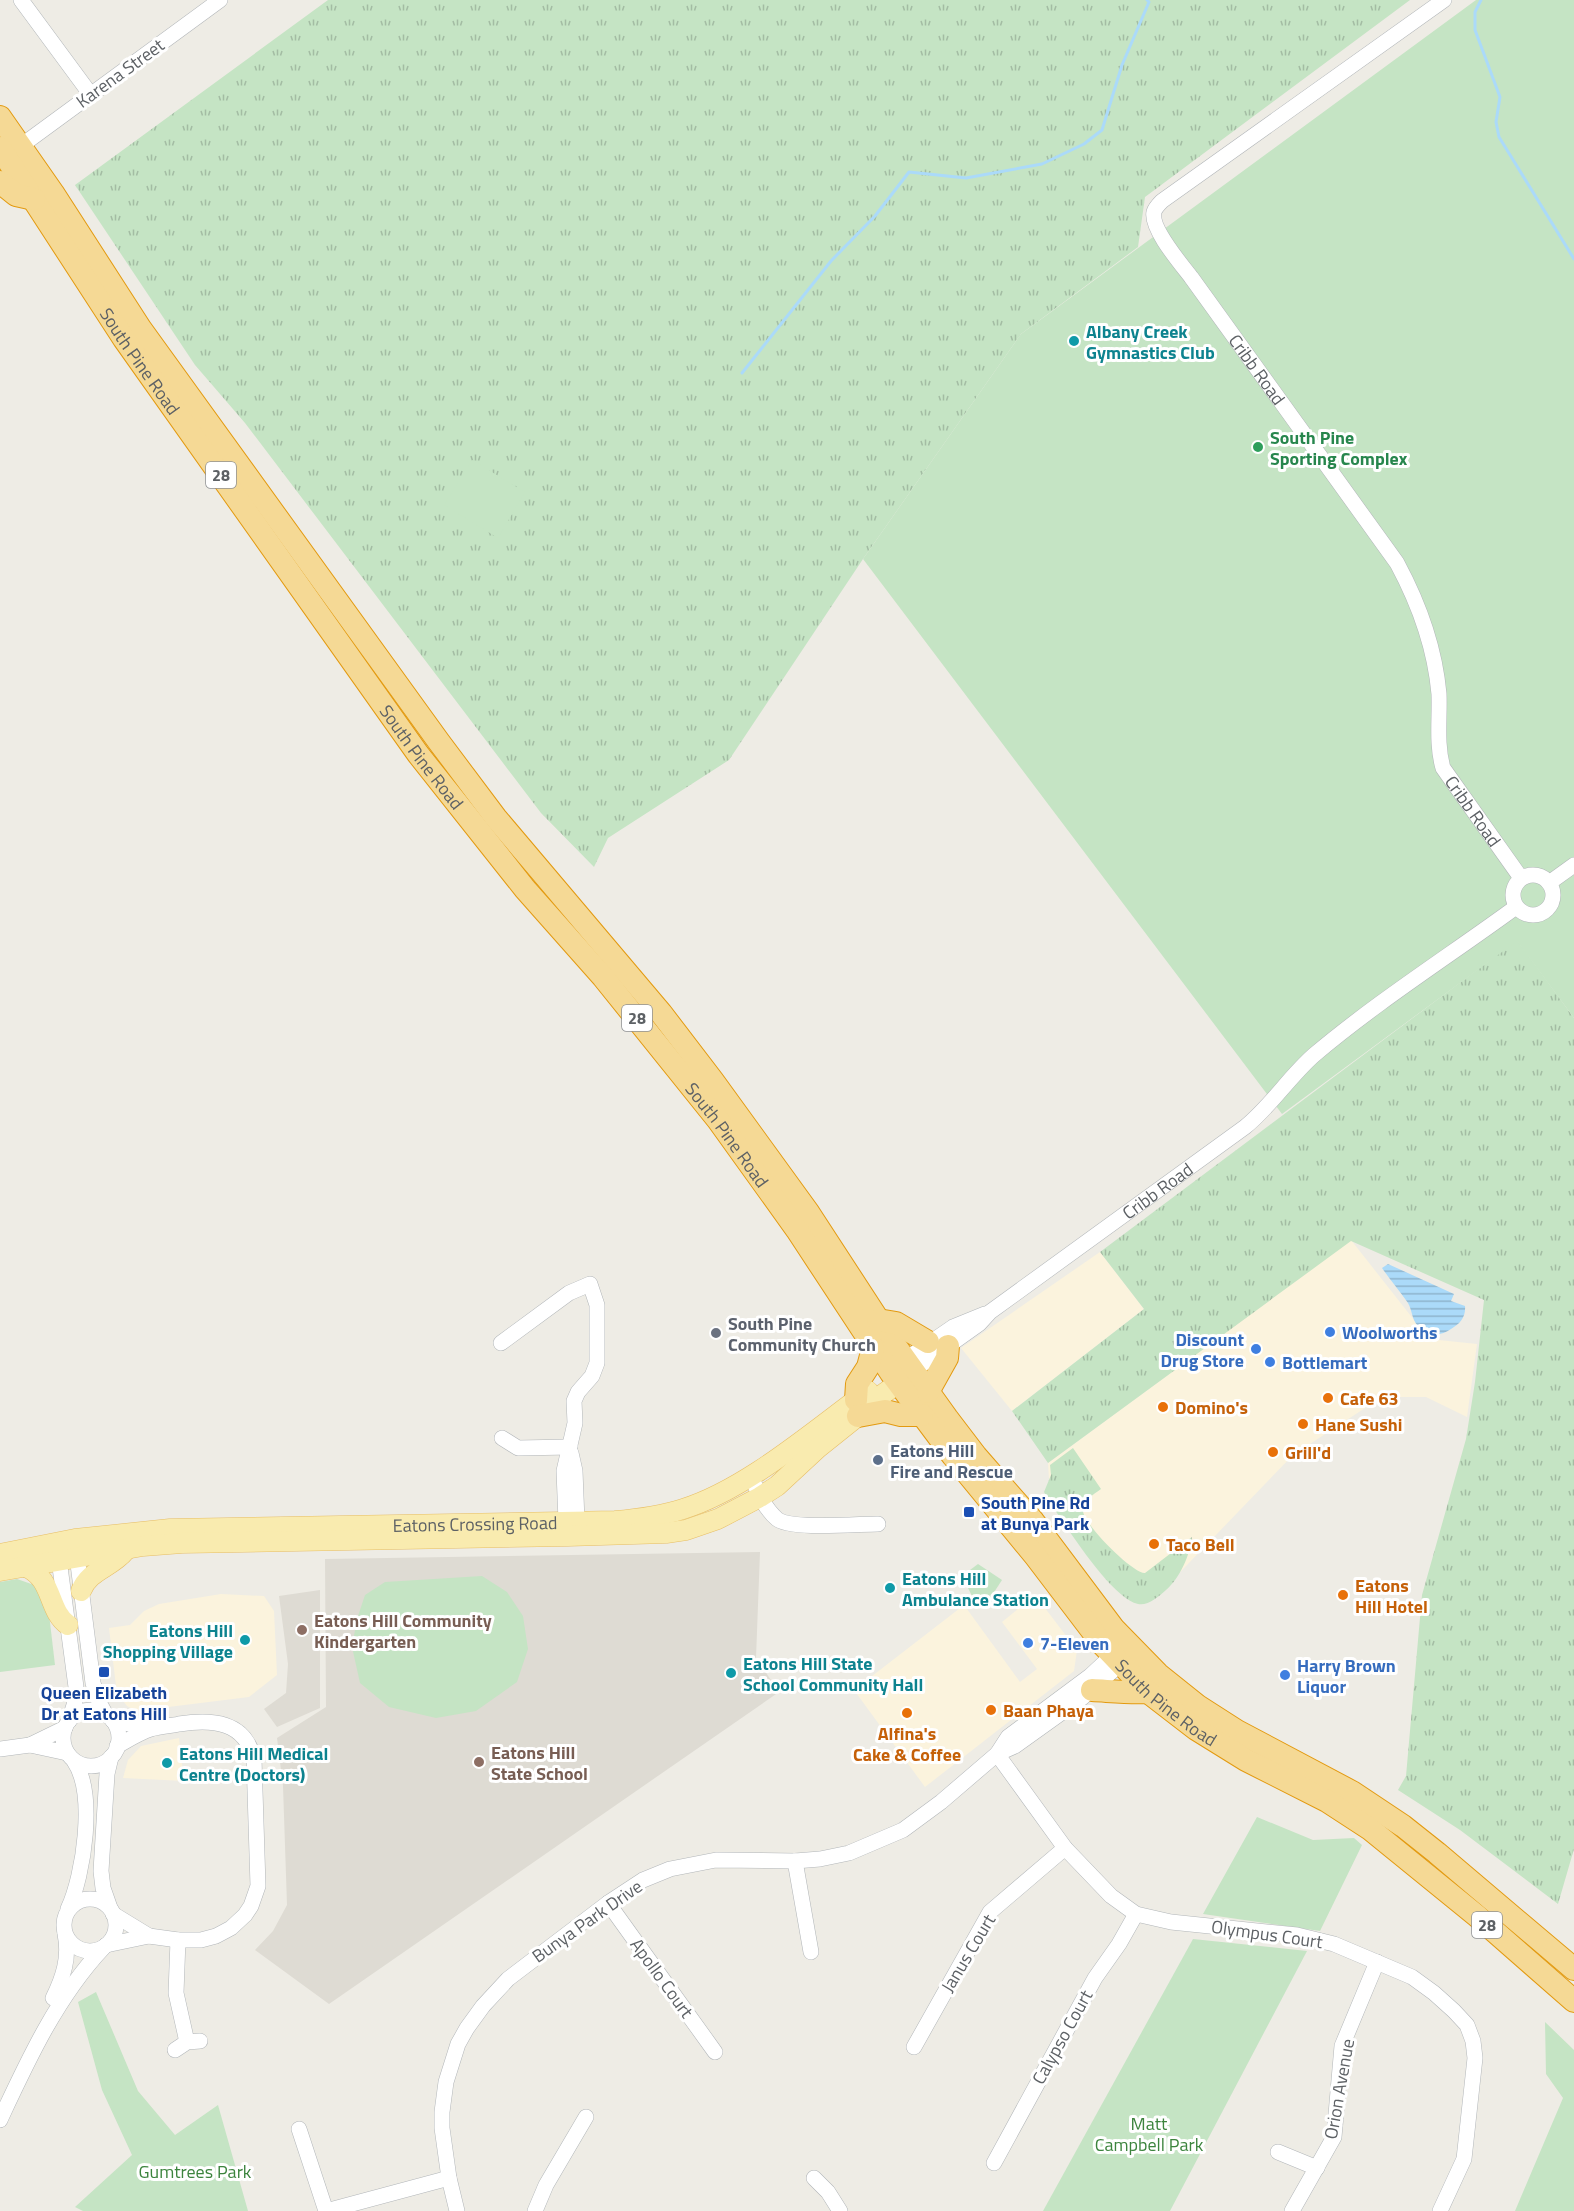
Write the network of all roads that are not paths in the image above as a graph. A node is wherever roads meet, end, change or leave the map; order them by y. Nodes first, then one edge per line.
1 (21, 0) edge
2 (220, 0) edge
3 (1444, 0) edge
4 (91, 95) junction
5 (0, 117) edge
6 (5, 155) edge
7 (0, 182) edge
8 (34, 198) junction
9 (1574, 865) edge
10 (1521, 878) junction
11 (1550, 883) junction
12 (1516, 907) junction
13 (878, 1320) junction
14 (501, 1343) dead end
15 (938, 1344) junction
16 (873, 1348) junction
17 (902, 1372) junction
18 (928, 1392) junction
19 (857, 1408) junction
20 (922, 1415) junction
21 (502, 1438) dead end
22 (570, 1447) junction
23 (751, 1476) junction
24 (760, 1497) junction
25 (571, 1521) junction
26 (878, 1524) dead end
27 (126, 1549) junction
28 (67, 1550) junction
29 (0, 1554) edge
30 (26, 1567) junction
31 (0, 1571) edge
32 (81, 1591) junction
33 (68, 1624) junction
34 (1123, 1654) junction
35 (1092, 1690) junction
36 (1148, 1692) junction
37 (110, 1718) junction
38 (67, 1724) junction
39 (153, 1728) junction
40 (30, 1745) junction
41 (0, 1749) edge
42 (114, 1752) junction
43 (998, 1754) junction
44 (71, 1757) junction
45 (1065, 1848) junction
46 (795, 1861) junction
47 (608, 1903) junction
48 (67, 1912) junction
49 (113, 1913) junction
50 (1136, 1914) junction
51 (65, 1934) junction
52 (149, 1936) junction
53 (178, 1940) junction
54 (104, 1946) junction
55 (811, 1952) dead end
56 (1377, 1962) junction
57 (1574, 1969) edge
58 (1570, 1998) edge
59 (187, 2044) dead end
60 (914, 2047) dead end
61 (715, 2052) dead end
62 (0, 2099) edge
63 (586, 2117) dead end
64 (0, 2120) edge
65 (299, 2129) dead end
66 (1278, 2152) dead end
67 (994, 2163) dead end
68 (1317, 2168) junction
69 (449, 2178) junction
70 (814, 2178) dead end
71 (326, 2211) edge
72 (457, 2211) edge
73 (535, 2211) edge
74 (840, 2211) edge
75 (1292, 2211) edge
76 (1440, 2211) edge

1 - 4 street
2 - 4 street, Karena Street
3 - 10 street, Cribb Road
4 - 6 street, Karena Street
5 - 6 highway, South Pine Road / 28
6 - 8 highway, South Pine Road / 28
6 - 13 highway, South Pine Road / 28
7 - 8 highway
8 - 16 highway, South Pine Road / 28
9 - 11 street
10 - 11 street
10 - 12 street
11 - 12 street
12 - 15 street, Cribb Road
13 - 15 highway
13 - 17 highway, South Pine Road / 28
14 - 22 street
15 - 17 street, Cribb Road
15 - 18 highway
16 - 17 highway, South Pine Road / 28
16 - 19 highway
17 - 18 highway, South Pine Road / 28
17 - 19 main road, Eatons Crossing Road
17 - 20 highway, South Pine Road / 28
18 - 34 highway, South Pine Road / 28
19 - 20 highway
19 - 23 main road, Eatons Crossing Road
19 - 24 main road, Eatons Crossing Road
20 - 34 highway, South Pine Road / 28
21 - 22 street
22 - 25 street
23 - 24 street
23 - 25 main road, Eatons Crossing Road
24 - 26 street
24 - 27 main road, Eatons Crossing Road
25 - 28 main road, Eatons Crossing Road
27 - 28 main road, Eatons Crossing Road
27 - 32 main road
28 - 29 main road, Eatons Crossing Road
28 - 30 main road, Eatons Crossing Road
28 - 32 street
28 - 33 street
30 - 31 main road, Eatons Crossing Road
30 - 33 main road
32 - 37 street
33 - 38 street
34 - 35 street, Bunya Park Drive
34 - 36 highway, South Pine Road / 28
34 - 43 street, Bunya Park Drive
34 - 57 highway, South Pine Road / 28
35 - 36 highway
35 - 43 street, Bunya Park Drive
36 - 58 highway, South Pine Road / 28
37 - 38 street
37 - 39 street
37 - 42 street
38 - 40 street
38 - 44 street
39 - 42 street
39 - 53 street
40 - 41 street
40 - 44 street
42 - 44 street
42 - 49 street
43 - 45 street, Olympus Court
43 - 46 street, Bunya Park Drive
44 - 48 street
45 - 50 street, Olympus Court
45 - 60 street, Janus Court
46 - 47 street, Bunya Park Drive
46 - 55 street
47 - 61 street, Apollo Court
47 - 69 street, Bunya Park Drive
48 - 49 street
48 - 51 street
49 - 52 street
49 - 54 street
50 - 56 street, Olympus Court
50 - 67 street, Calypso Court
51 - 54 street
51 - 62 street
52 - 53 street
52 - 54 street
53 - 59 street
54 - 64 street
56 - 68 street, Orion Avenue
56 - 76 street, Olympus Court
63 - 73 street
65 - 71 street
66 - 68 street
68 - 75 street, Orion Avenue
69 - 71 street
69 - 72 street, Bunya Park Drive
70 - 74 street

